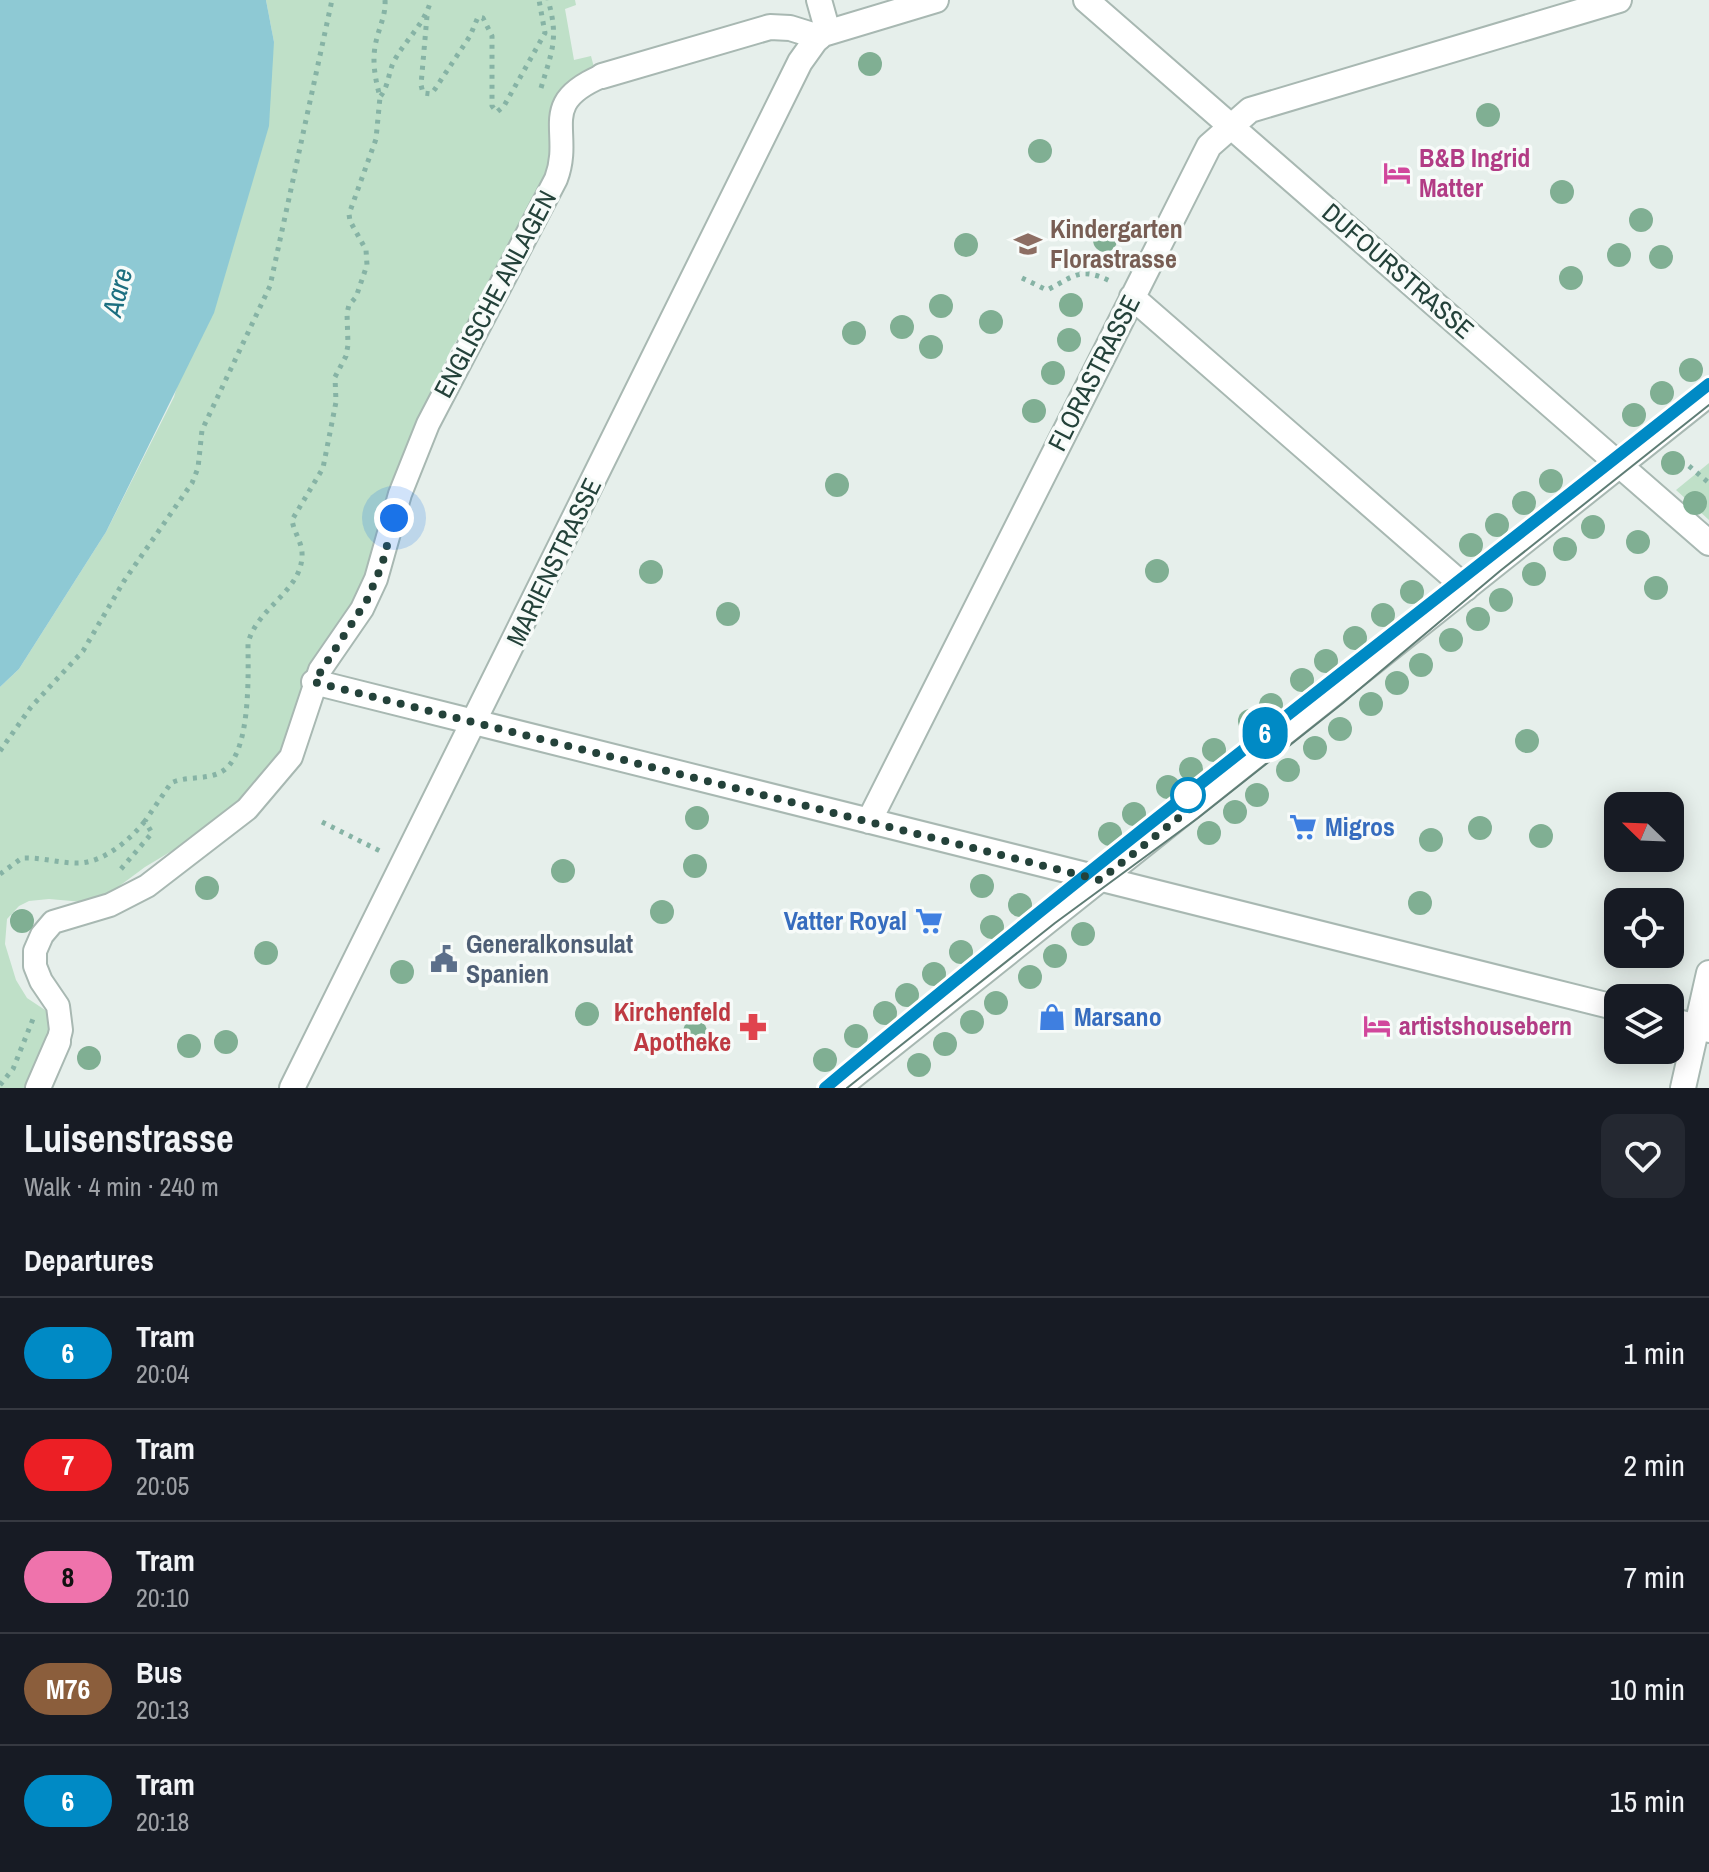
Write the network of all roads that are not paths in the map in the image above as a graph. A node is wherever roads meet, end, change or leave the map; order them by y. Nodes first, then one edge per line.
1 (819, 0) edge
2 (936, 0) edge
3 (1086, 0) edge
4 (1619, 0) edge
5 (824, 35) junction
6 (602, 76) joint
7 (1230, 126) junction
8 (1124, 290) junction
9 (1709, 394) edge
10 (1620, 465) junction
11 (1709, 543) edge
12 (1466, 588) junction
13 (314, 682) junction
14 (475, 722) junction
15 (869, 821) junction
16 (1100, 880) junction
17 (1709, 973) edge
18 (1604, 1005) edge
19 (1703, 1029) edge
20 (58, 1042) joint
21 (38, 1088) edge
22 (292, 1088) edge
23 (838, 1088) edge
24 (1683, 1088) edge

1 - 5 street
2 - 5 street
3 - 7 street, DUFOURSTRASSE
4 - 7 street, FLORASTRASSE
5 - 6 street, ENGLISCHE ANLAGEN
5 - 14 street, MARIENSTRASSE
6 - 13 street, ENGLISCHE ANLAGEN
7 - 8 street, FLORASTRASSE
7 - 10 street, DUFOURSTRASSE
8 - 12 street
8 - 15 street, FLORASTRASSE
9 - 10 street
10 - 11 street, DUFOURSTRASSE
10 - 12 street
12 - 16 street
13 - 14 street
13 - 20 street, ENGLISCHE ANLAGEN
14 - 15 street
14 - 22 street, MARIENSTRASSE
15 - 16 street
16 - 18 street
16 - 23 street
17 - 19 street
19 - 24 street
20 - 21 street, ENGLISCHE ANLAGEN

